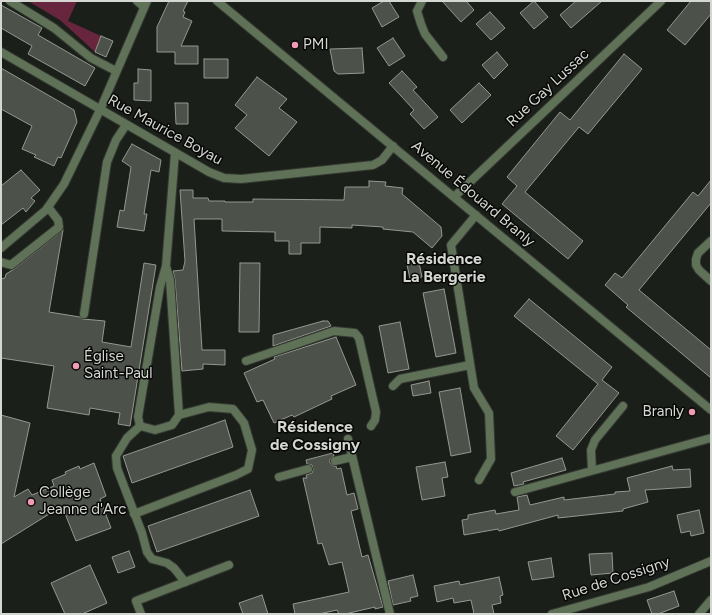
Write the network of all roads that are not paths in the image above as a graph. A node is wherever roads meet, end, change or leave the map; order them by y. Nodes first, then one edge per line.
1 (10, 1) edge
2 (137, 1) edge
3 (422, 1) edge
4 (661, 1) edge
5 (219, 2) edge
6 (146, 4) edge
7 (1, 52) edge
8 (443, 57) dead end
9 (116, 71) junction
10 (100, 110) junction
11 (126, 125) junction
12 (393, 146) junction
13 (175, 153) junction
14 (455, 196) junction
15 (48, 207) junction
16 (476, 215) junction
17 (711, 241) edge
18 (1, 248) edge
19 (1, 262) edge
20 (166, 266) junction
21 (711, 281) edge
22 (84, 314) dead end
23 (246, 361) dead end
24 (470, 365) junction
25 (393, 386) dead end
26 (623, 406) dead end
27 (711, 410) edge
28 (179, 415) junction
29 (140, 426) junction
30 (371, 426) dead end
31 (711, 438) edge
32 (348, 439) dead end
33 (352, 457) junction
34 (335, 461) dead end
35 (308, 469) dead end
36 (592, 470) junction
37 (279, 477) dead end
38 (479, 480) dead end
39 (515, 492) dead end
40 (134, 514) junction
41 (711, 561) edge
42 (229, 565) dead end
43 (185, 582) junction
44 (711, 600) edge
45 (141, 614) edge
46 (390, 614) edge
47 (552, 614) edge
48 (699, 614) edge

1 - 9 street
2 - 6 street
3 - 8 street
4 - 14 street, Rue Gay Lussac
5 - 12 street, Avenue Édouard Branly
6 - 9 street
7 - 10 street, Rue Maurice Boyau
9 - 10 street
10 - 11 street, Rue Maurice Boyau
10 - 15 street
11 - 13 street, Rue Maurice Boyau
11 - 22 street
12 - 13 street, Rue Maurice Boyau
12 - 14 street, Avenue Édouard Branly
13 - 20 street
14 - 16 street, Avenue Édouard Branly
15 - 18 street
15 - 19 street
16 - 24 street
16 - 27 street, Avenue Édouard Branly
17 - 21 street
20 - 28 street
20 - 29 street
23 - 30 street
24 - 25 street
24 - 38 street
26 - 36 street
28 - 29 street
28 - 40 street
29 - 40 street
31 - 36 street
32 - 33 street
33 - 34 street
33 - 46 street
35 - 37 street
36 - 39 street
40 - 43 street
41 - 47 street, Rue de Cossigny
42 - 43 street
43 - 45 street
44 - 48 street

